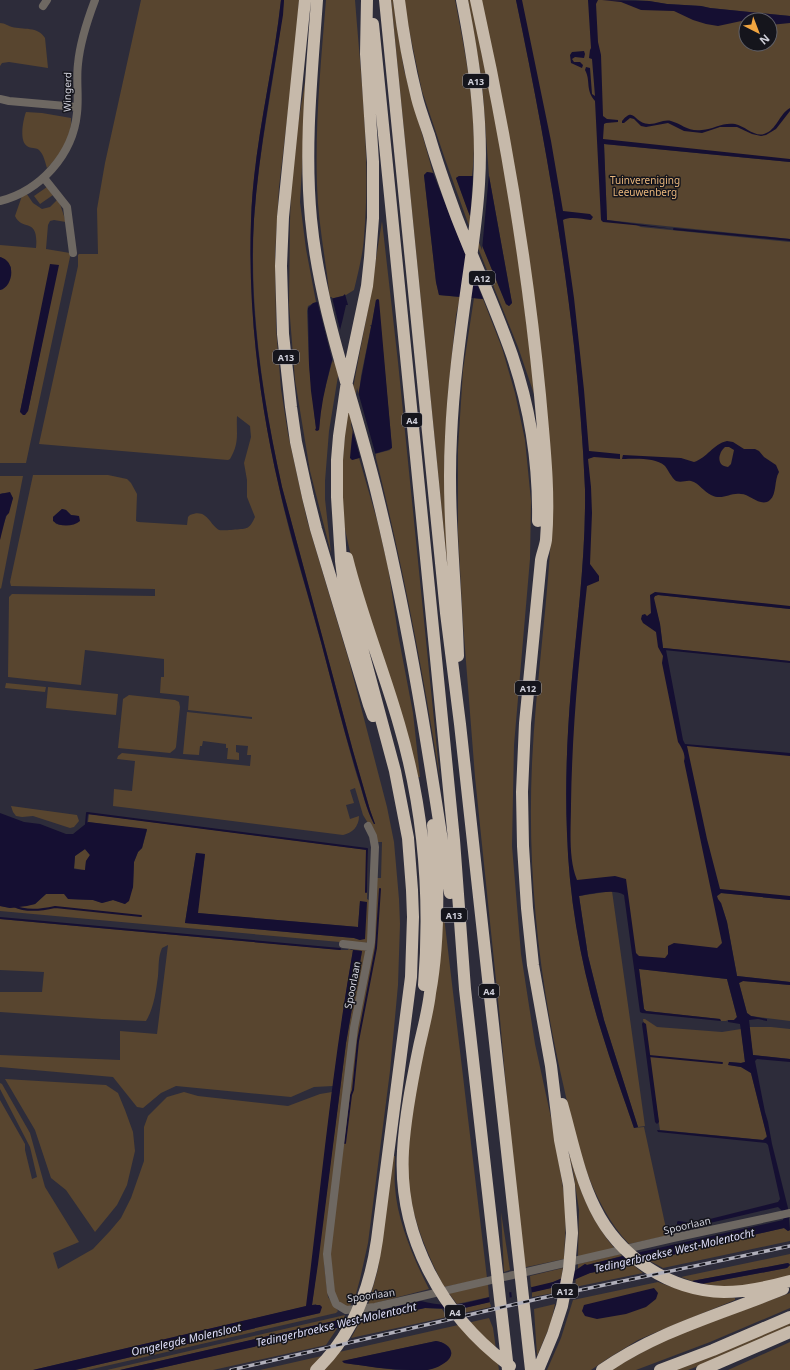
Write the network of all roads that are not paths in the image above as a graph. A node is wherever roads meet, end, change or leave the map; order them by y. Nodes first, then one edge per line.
1 (95, 0) edge
2 (305, 0) edge
3 (316, 0) edge
4 (366, 0) edge
5 (370, 0) edge
6 (385, 0) edge
7 (399, 0) edge
8 (462, 0) edge
9 (476, 0) edge
10 (0, 99) edge
11 (77, 107) junction
12 (44, 178) junction
13 (0, 201) edge
14 (73, 253) dead end
15 (339, 520) junction
16 (541, 560) junction
17 (460, 724) junction
18 (428, 753) junction
19 (395, 771) junction
20 (368, 826) dead end
21 (343, 944) dead end
22 (370, 947) junction
23 (465, 989) junction
24 (419, 1047) junction
25 (550, 1066) junction
26 (790, 1213) edge
27 (790, 1281) edge
28 (790, 1286) edge
29 (790, 1317) edge
30 (790, 1332) edge
31 (316, 1370) edge
32 (508, 1370) edge
33 (516, 1370) edge
34 (531, 1370) edge
35 (538, 1370) edge
36 (602, 1370) edge
37 (660, 1370) edge
38 (702, 1370) edge

1 - 11 street, Wingerd
2 - 19 highway, A13
3 - 18 highway, A13
4 - 15 highway, A4
5 - 23 highway, A4
6 - 17 highway, A4
7 - 16 highway, A12
8 - 17 highway, A13
9 - 16 highway, A12
10 - 11 street
11 - 12 street, Wingerd
12 - 13 street, Wingerd
12 - 14 street
15 - 19 highway, A4
15 - 24 highway, A4
16 - 25 highway, A12
17 - 34 highway, A4
18 - 23 highway, A13
18 - 24 highway, A4
19 - 31 highway, A4
20 - 22 street, Spoorlaan
21 - 22 street
22 - 26 street, Spoorlaan
23 - 32 highway, A4
24 - 33 highway, A4
25 - 27 highway, A12
25 - 35 highway, A12
28 - 36 highway
29 - 37 highway
30 - 38 highway

